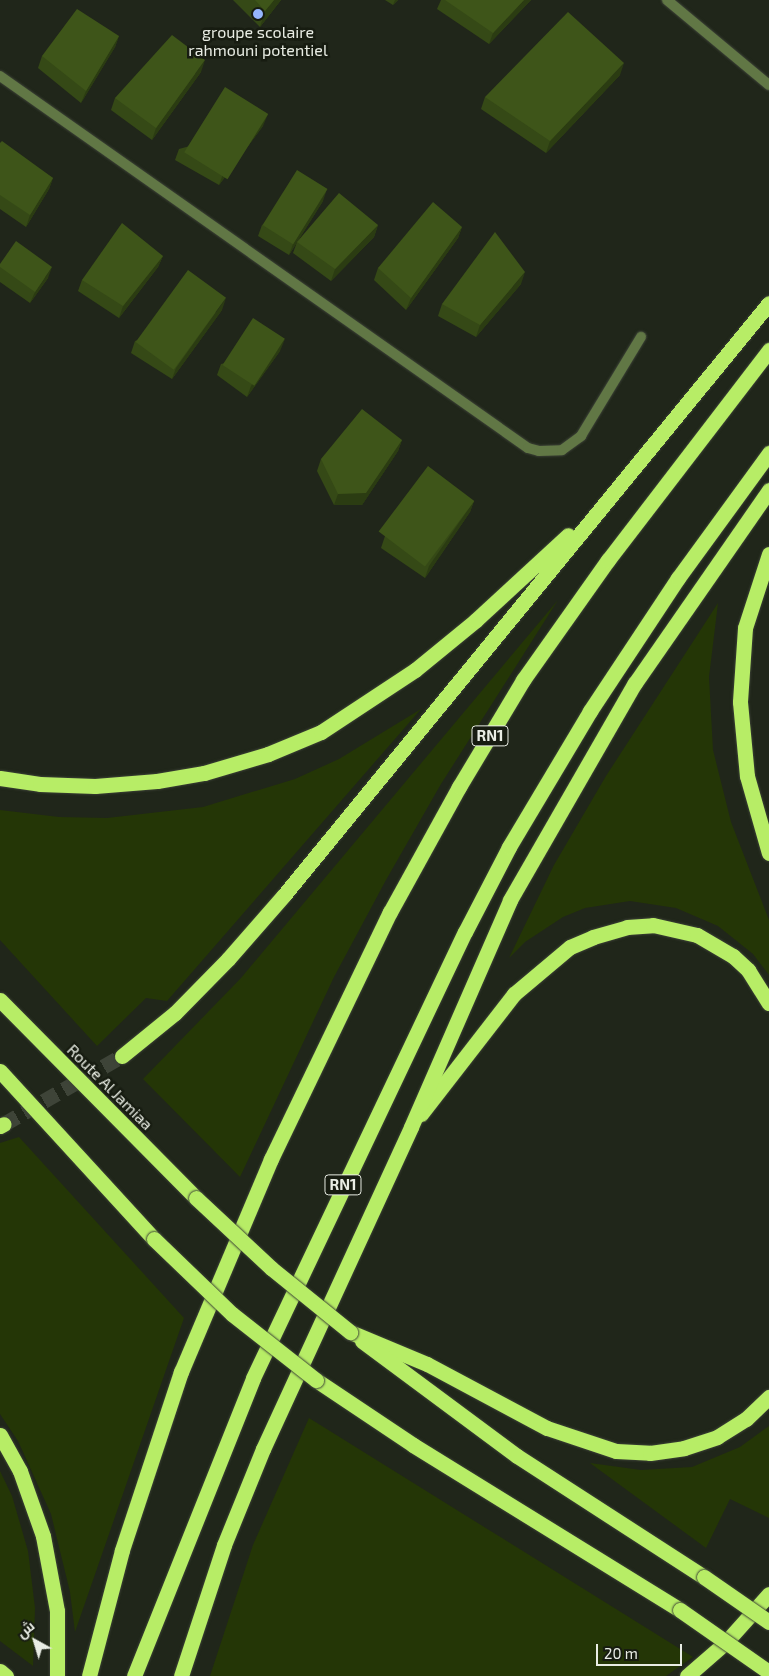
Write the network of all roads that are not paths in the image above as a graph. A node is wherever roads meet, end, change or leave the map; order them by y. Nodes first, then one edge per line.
1 (667, 0) edge
2 (0, 76) edge
3 (769, 86) edge
4 (769, 303) edge
5 (641, 337) dead end
6 (769, 350) edge
7 (769, 453) edge
8 (769, 490) edge
9 (596, 511) junction
10 (769, 554) edge
11 (0, 778) edge
12 (769, 853) edge
13 (0, 1000) edge
14 (769, 1003) edge
15 (122, 1056) tunnel mouth
16 (0, 1071) edge
17 (411, 1127) junction
18 (350, 1332) junction
19 (769, 1397) edge
20 (0, 1435) edge
21 (769, 1594) edge
22 (769, 1622) edge
23 (0, 1671) edge
24 (769, 1672) edge
25 (6, 1676) edge
26 (57, 1676) edge
27 (90, 1676) edge
28 (134, 1676) edge
29 (181, 1676) edge
30 (687, 1676) edge

1 - 3 street
2 - 5 street
4 - 9 highway
6 - 27 highway, RN1
7 - 28 highway, RN1
8 - 17 highway
9 - 11 highway
9 - 15 highway
10 - 12 highway
13 - 18 highway, Route Al Jamiaa, bridge
14 - 17 highway
16 - 24 highway, bridge
17 - 29 highway
18 - 19 highway
18 - 22 highway, Route Al Jamiaa, bridge
20 - 26 highway
21 - 30 highway
23 - 25 highway

